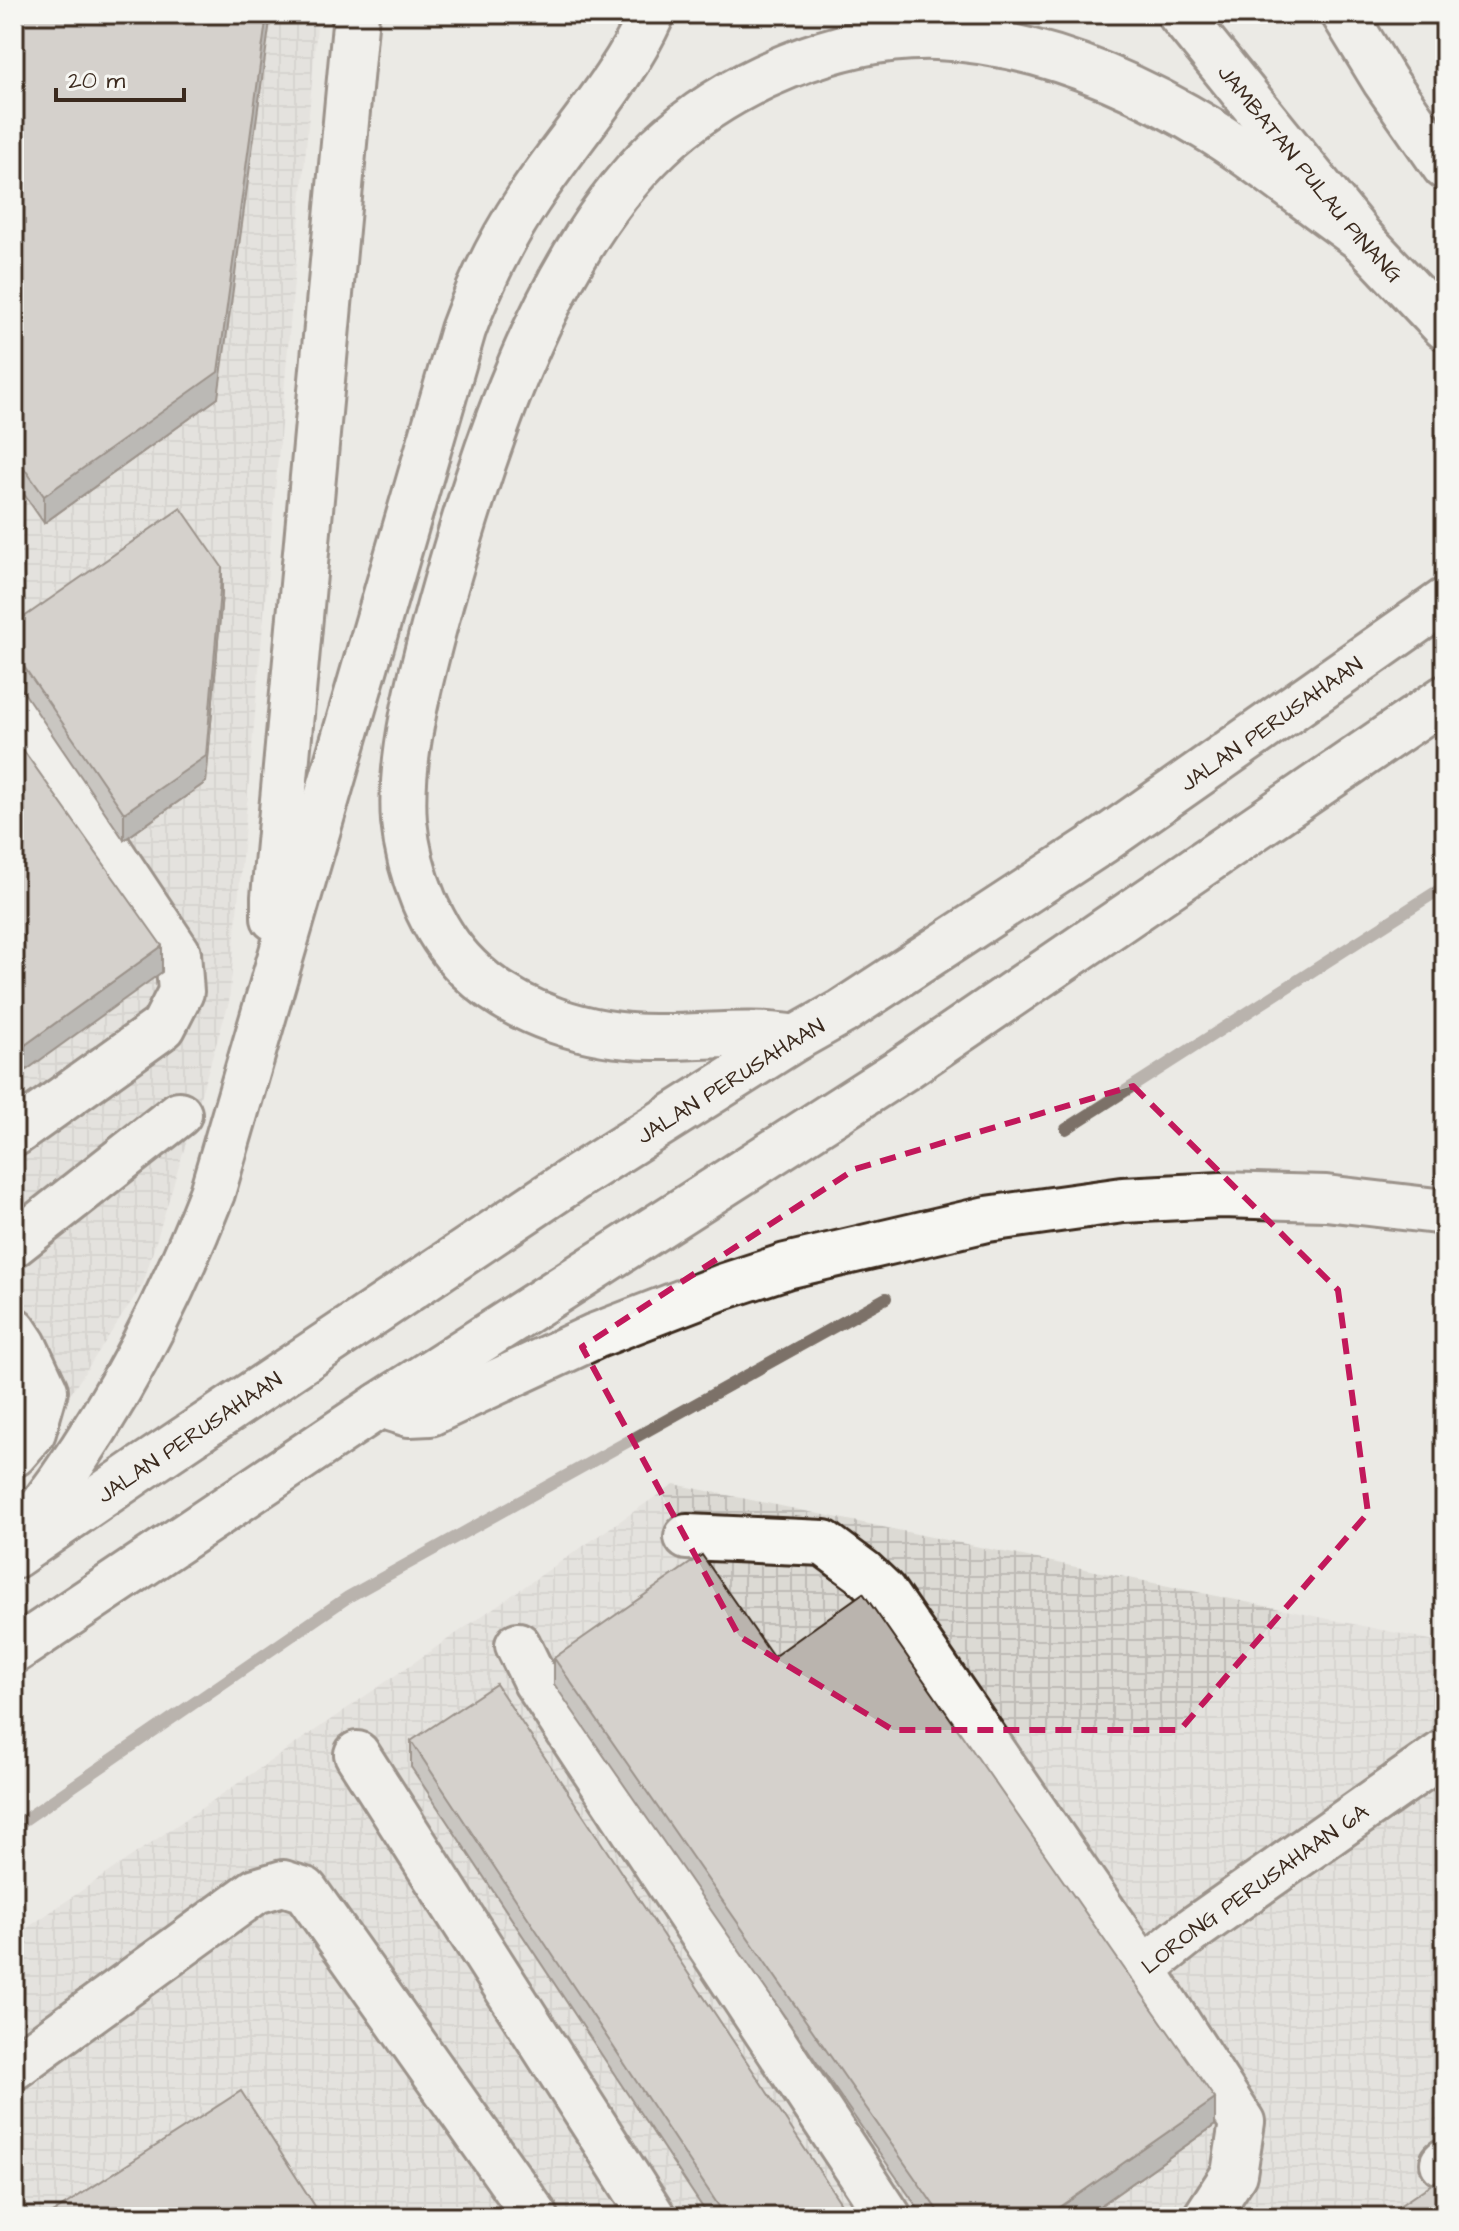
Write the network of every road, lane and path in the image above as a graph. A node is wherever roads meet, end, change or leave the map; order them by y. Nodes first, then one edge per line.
1 (356, 14) edge
2 (652, 14) edge
3 (1180, 14) edge
4 (1344, 14) edge
5 (1445, 167) edge
6 (1362, 239) junction
7 (1445, 327) edge
8 (1445, 601) edge
9 (1445, 698) edge
10 (14, 707) edge
11 (277, 972) junction
12 (796, 1038) junction
13 (179, 1114) dead end
14 (14, 1134) edge
15 (1445, 1212) edge
16 (14, 1244) edge
17 (14, 1330) edge
18 (380, 1405) junction
19 (14, 1454) edge
20 (687, 1537) dead end
21 (14, 1542) edge
22 (14, 1556) edge
23 (518, 1645) dead end
24 (14, 1651) edge
25 (1445, 1752) edge
26 (357, 1754) dead end
27 (1143, 1969) junction
28 (14, 2067) edge
29 (536, 2217) edge
30 (653, 2217) edge
31 (889, 2217) edge
32 (1206, 2217) edge

1 - 11 main road
2 - 11 main road
3 - 6 main road, JAMBATAN PULAU PINANG
4 - 5 main road
6 - 7 main road, JAMBATAN PULAU PINANG
6 - 12 main road
8 - 12 main road, JALAN PERUSAHAAN
9 - 18 main road
10 - 14 main road
11 - 21 main road
12 - 22 main road, JALAN PERUSAHAAN
13 - 16 main road
15 - 18 main road
17 - 19 main road
18 - 24 main road
20 - 27 main road
23 - 31 main road
25 - 27 main road, LORONG PERUSAHAAN 6A
26 - 30 main road
27 - 32 main road, LORONG PERUSAHAAN 6A
28 - 29 main road

